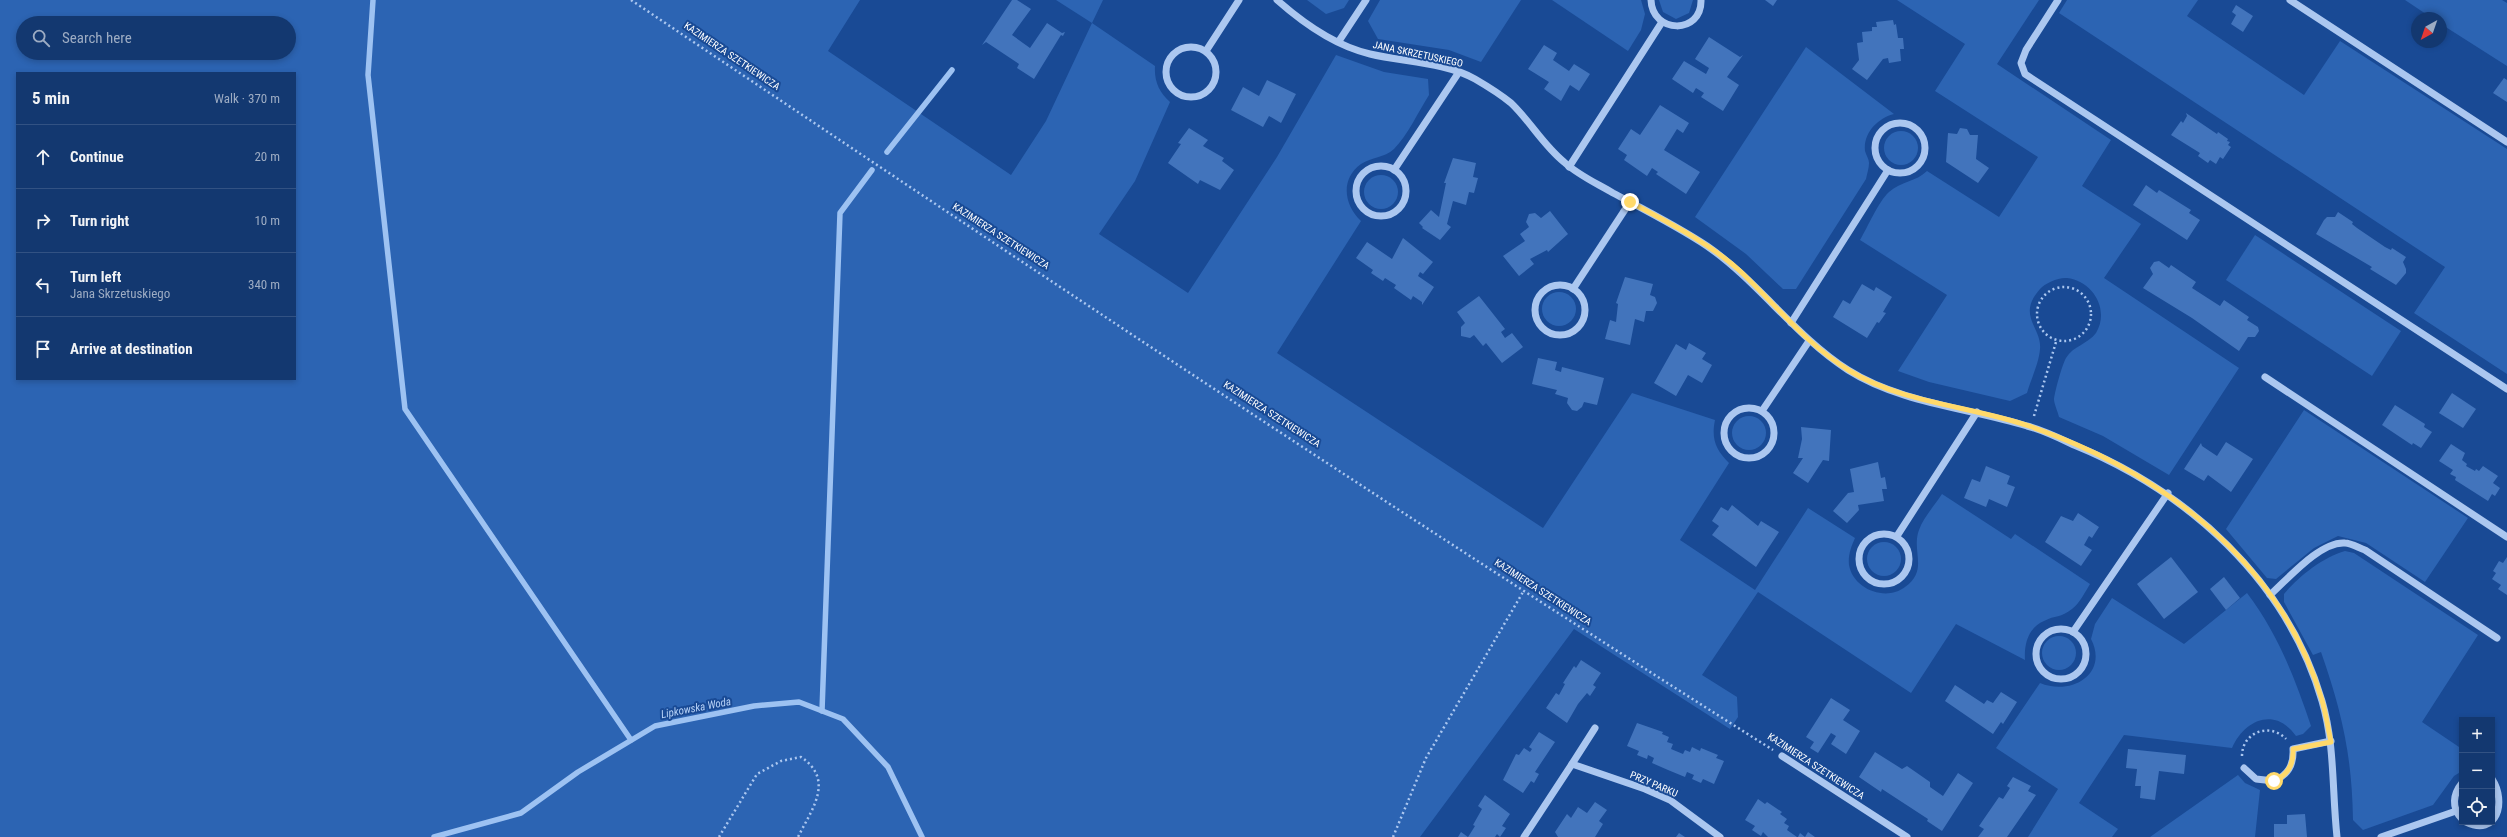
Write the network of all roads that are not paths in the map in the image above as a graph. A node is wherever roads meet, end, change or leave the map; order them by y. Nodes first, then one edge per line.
1 (1239, 0) edge
2 (1277, 0) edge
3 (1366, 0) edge
4 (1651, 0) edge
5 (1701, 0) edge
6 (2058, 0) edge
7 (2290, 0) edge
8 (1662, 22) junction
9 (1339, 41) junction
10 (1206, 51) junction
11 (1459, 72) junction
12 (2507, 142) edge
13 (1569, 166) junction
14 (1394, 170) junction
15 (1888, 170) junction
16 (1630, 202) junction
17 (1573, 289) junction
18 (1791, 323) junction
19 (1809, 341) junction
20 (2265, 377) dead end
21 (2507, 389) edge
22 (1762, 411) junction
23 (1977, 412) junction
24 (2168, 493) junction
25 (1897, 536) junction
26 (2507, 537) edge
27 (2270, 595) junction
28 (2073, 632) junction
29 (2496, 638) dead end
30 (1595, 728) dead end
31 (2331, 742) junction
32 (1782, 756) road end
33 (1572, 764) junction
34 (2244, 768) road end
35 (2495, 781) edge
36 (2459, 789) edge
37 (2456, 811) junction
38 (2459, 815) edge
39 (2495, 820) edge
40 (1524, 837) edge
41 (1720, 837) edge
42 (1907, 837) edge
43 (2337, 837) edge
44 (2381, 837) edge

1 - 10 street
2 - 9 street, JANA SKRZETUSKIEGO
3 - 9 street
4 - 8 street
5 - 8 street
6 - 21 street
7 - 12 street
8 - 13 street
9 - 11 street, JANA SKRZETUSKIEGO
10 - 10 street
11 - 13 street, JANA SKRZETUSKIEGO
11 - 14 street
13 - 16 street, JANA SKRZETUSKIEGO
14 - 14 street
15 - 15 street
15 - 18 street
16 - 17 street
16 - 18 street, JANA SKRZETUSKIEGO
17 - 17 street
18 - 19 street, JANA SKRZETUSKIEGO
19 - 22 street
19 - 23 street, JANA SKRZETUSKIEGO
20 - 26 street
22 - 22 street
23 - 24 street, JANA SKRZETUSKIEGO
23 - 25 street
24 - 27 street, JANA SKRZETUSKIEGO
24 - 28 street
25 - 25 street
27 - 29 street
27 - 31 street, JANA SKRZETUSKIEGO
28 - 28 street
30 - 33 street
31 - 34 street
31 - 43 street, JANA SKRZETUSKIEGO
32 - 42 street, KAZIMIERZA SZETKIEWICZA
33 - 40 street
33 - 41 street, PRZY PARKU
35 - 39 street
36 - 37 street
37 - 38 street
37 - 44 street

